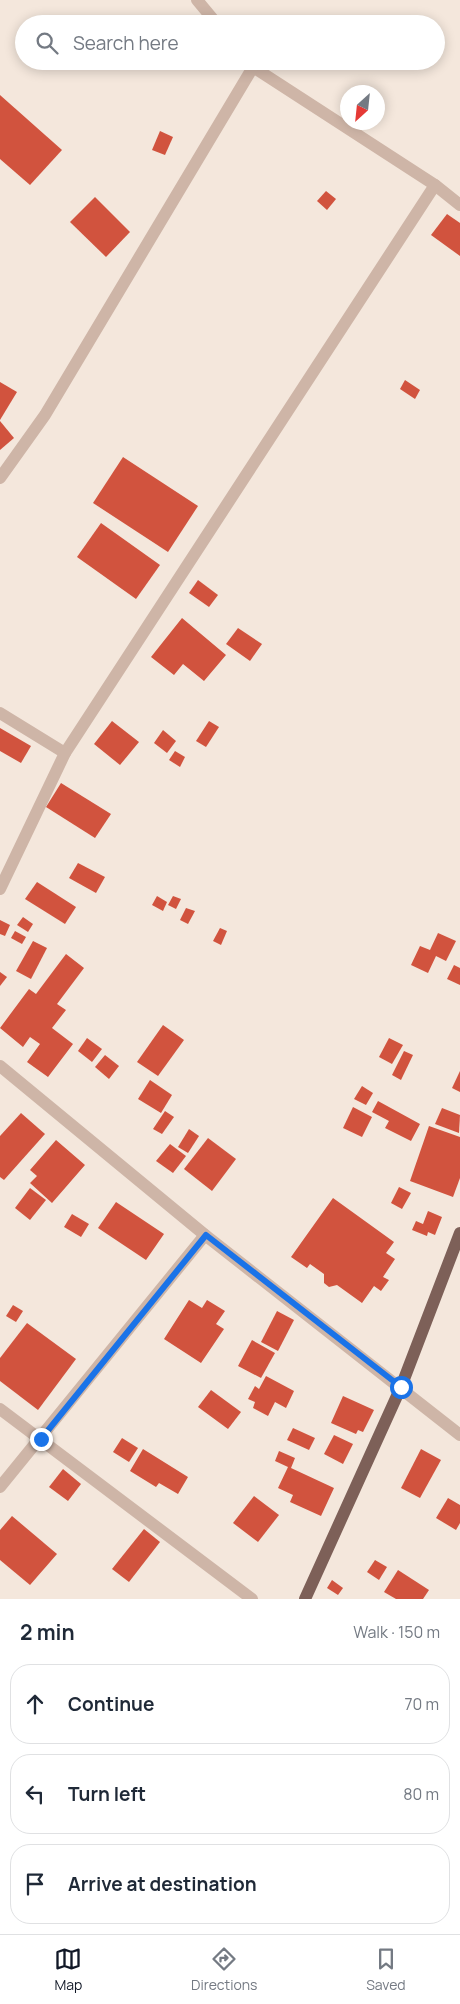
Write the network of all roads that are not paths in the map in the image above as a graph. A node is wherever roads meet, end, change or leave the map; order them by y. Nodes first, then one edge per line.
1 (197, 0) edge
2 (210, 15) edge
3 (247, 70) edge
4 (259, 70) edge
5 (435, 185) junction
6 (460, 205) edge
7 (0, 478) edge
8 (0, 713) edge
9 (64, 753) junction
10 (0, 889) edge
11 (0, 1066) edge
12 (460, 1233) edge
13 (206, 1235) junction
14 (401, 1387) junction
15 (0, 1409) edge
16 (460, 1435) edge
17 (41, 1439) junction
18 (0, 1487) edge
19 (252, 1599) edge
20 (305, 1599) edge

1 - 2 street
3 - 7 street
4 - 5 street
5 - 6 street
5 - 9 street
8 - 9 street
9 - 10 street
11 - 13 street
12 - 14 main road
13 - 14 street
13 - 17 street
14 - 16 street
14 - 20 main road
15 - 17 street
17 - 18 street
17 - 19 street

